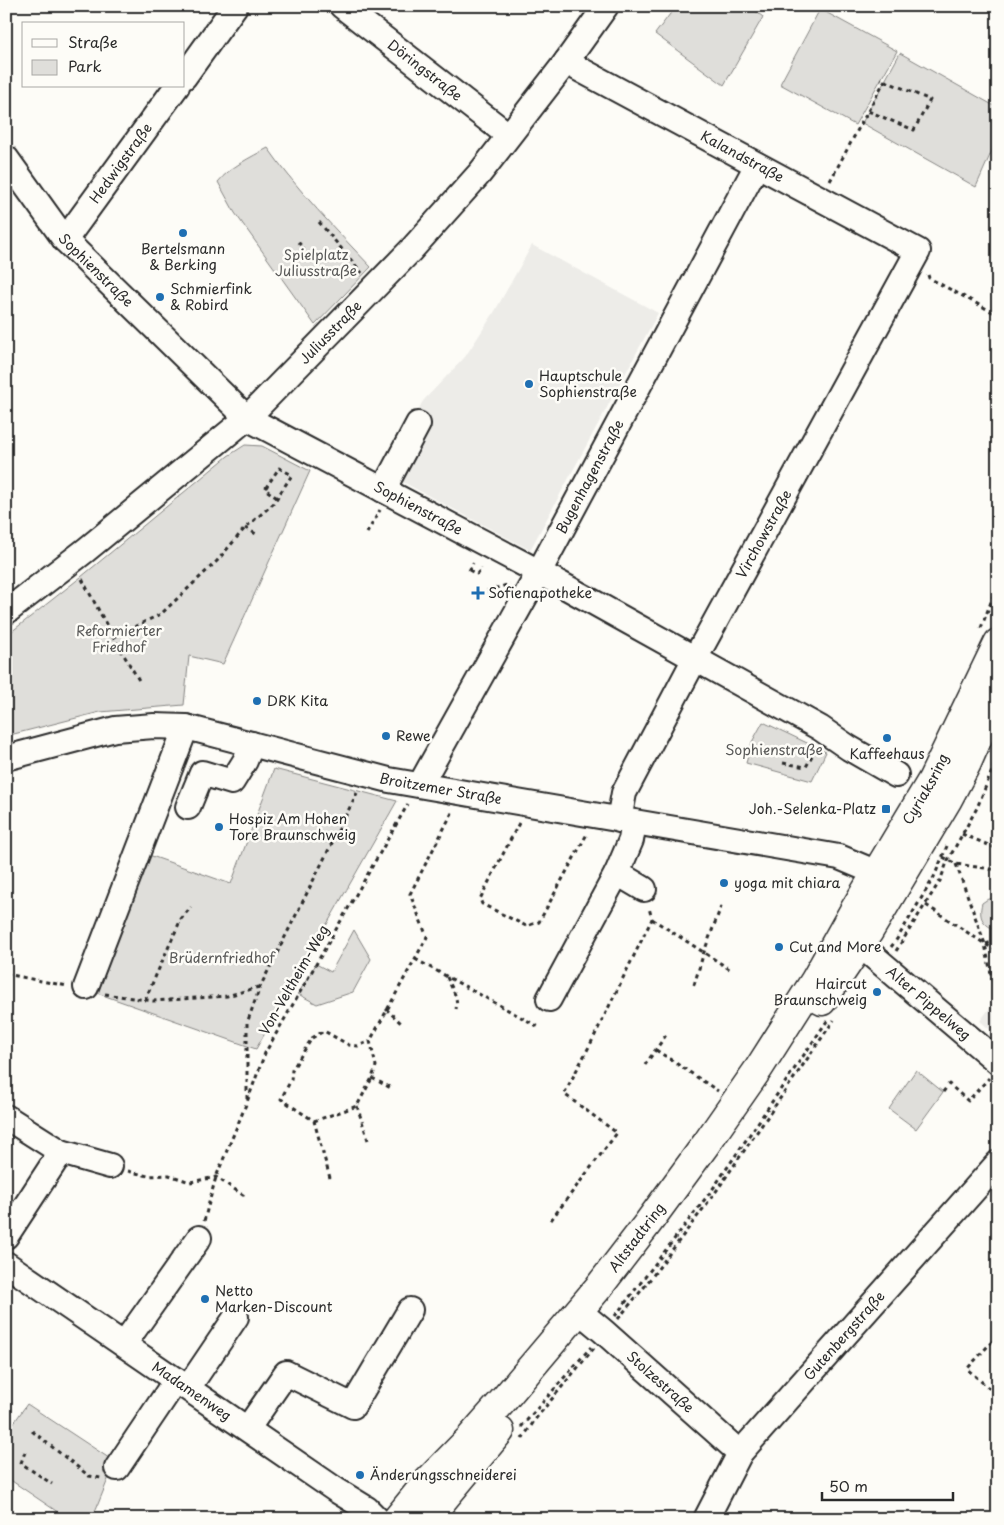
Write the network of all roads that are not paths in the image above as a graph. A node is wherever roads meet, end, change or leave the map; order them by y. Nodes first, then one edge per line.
1 (235, 6) edge
2 (342, 6) edge
3 (606, 6) edge
4 (566, 62) junction
5 (185, 75) edge
6 (176, 88) edge
7 (508, 135) junction
8 (757, 165) junction
9 (8, 166) edge
10 (65, 240) junction
11 (918, 251) joint
12 (247, 418) junction
13 (418, 424) dead end
14 (385, 502) junction
15 (539, 572) junction
16 (6, 612) edge
17 (998, 643) edge
18 (696, 658) junction
19 (998, 692) edge
20 (186, 727) junction
21 (252, 744) junction
22 (6, 758) edge
23 (903, 766) road end
24 (414, 794) junction
25 (188, 807) dead end
26 (627, 821) junction
27 (617, 874) junction
28 (887, 879) junction
29 (644, 889) road end
30 (868, 947) junction
31 (85, 989) road end
32 (549, 999) dead end
33 (993, 1070) edge
34 (6, 1117) edge
35 (61, 1152) junction
36 (998, 1163) edge
37 (110, 1166) road end
38 (6, 1236) edge
39 (199, 1238) road end
40 (6, 1264) edge
41 (410, 1310) dead end
42 (236, 1316) dead end
43 (598, 1325) junction
44 (124, 1344) junction
45 (182, 1384) junction
46 (248, 1428) junction
47 (740, 1453) junction
48 (117, 1468) road end
49 (377, 1519) edge
50 (397, 1519) edge
51 (427, 1519) edge
52 (706, 1519) edge

1 - 5 street
2 - 7 street, Döringstraße
3 - 4 street, Juliusstraße
4 - 7 street, Juliusstraße
4 - 8 street, Kalandstraße
6 - 10 street, Hedwigstraße
7 - 12 street, Juliusstraße
8 - 11 street, Kalandstraße
8 - 15 street, Bugenhagenstraße
9 - 10 street, Sophienstraße
10 - 12 street, Sophienstraße
11 - 18 street, Virchowstraße
12 - 14 street, Sophienstraße
12 - 16 street, Juliusstraße
13 - 14 street
14 - 15 street, Sophienstraße
15 - 18 street, Sophienstraße
15 - 24 street, Bugenhagenstraße
17 - 28 main road, Cyriaksring
18 - 23 street, Sophienstraße
18 - 26 street, Virchowstraße
19 - 28 main road, Cyriaksring
20 - 21 street, Broitzemer Straße
20 - 22 street, Broitzemer Straße
20 - 31 street
21 - 24 street, Broitzemer Straße
21 - 25 street
24 - 26 street, Broitzemer Straße
26 - 27 street, Virchowstraße
26 - 28 street, Broitzemer Straße
27 - 29 street
27 - 32 street, Virchowstraße
28 - 30 main road, Cyriaksring
30 - 33 street, Alter Pippelweg
30 - 43 main road, Altstadtring
34 - 35 street
35 - 37 street
35 - 38 street
36 - 47 street, Gutenbergstraße
39 - 44 street
40 - 44 street, Madamenweg
41 - 46 street
42 - 45 street
43 - 47 street, Stolzestraße
43 - 50 main road, Altstadtring
43 - 51 main road, Altstadtring
44 - 45 street, Madamenweg
45 - 46 street, Madamenweg
45 - 48 street
46 - 49 street, Madamenweg
47 - 52 street, Gutenbergstraße

